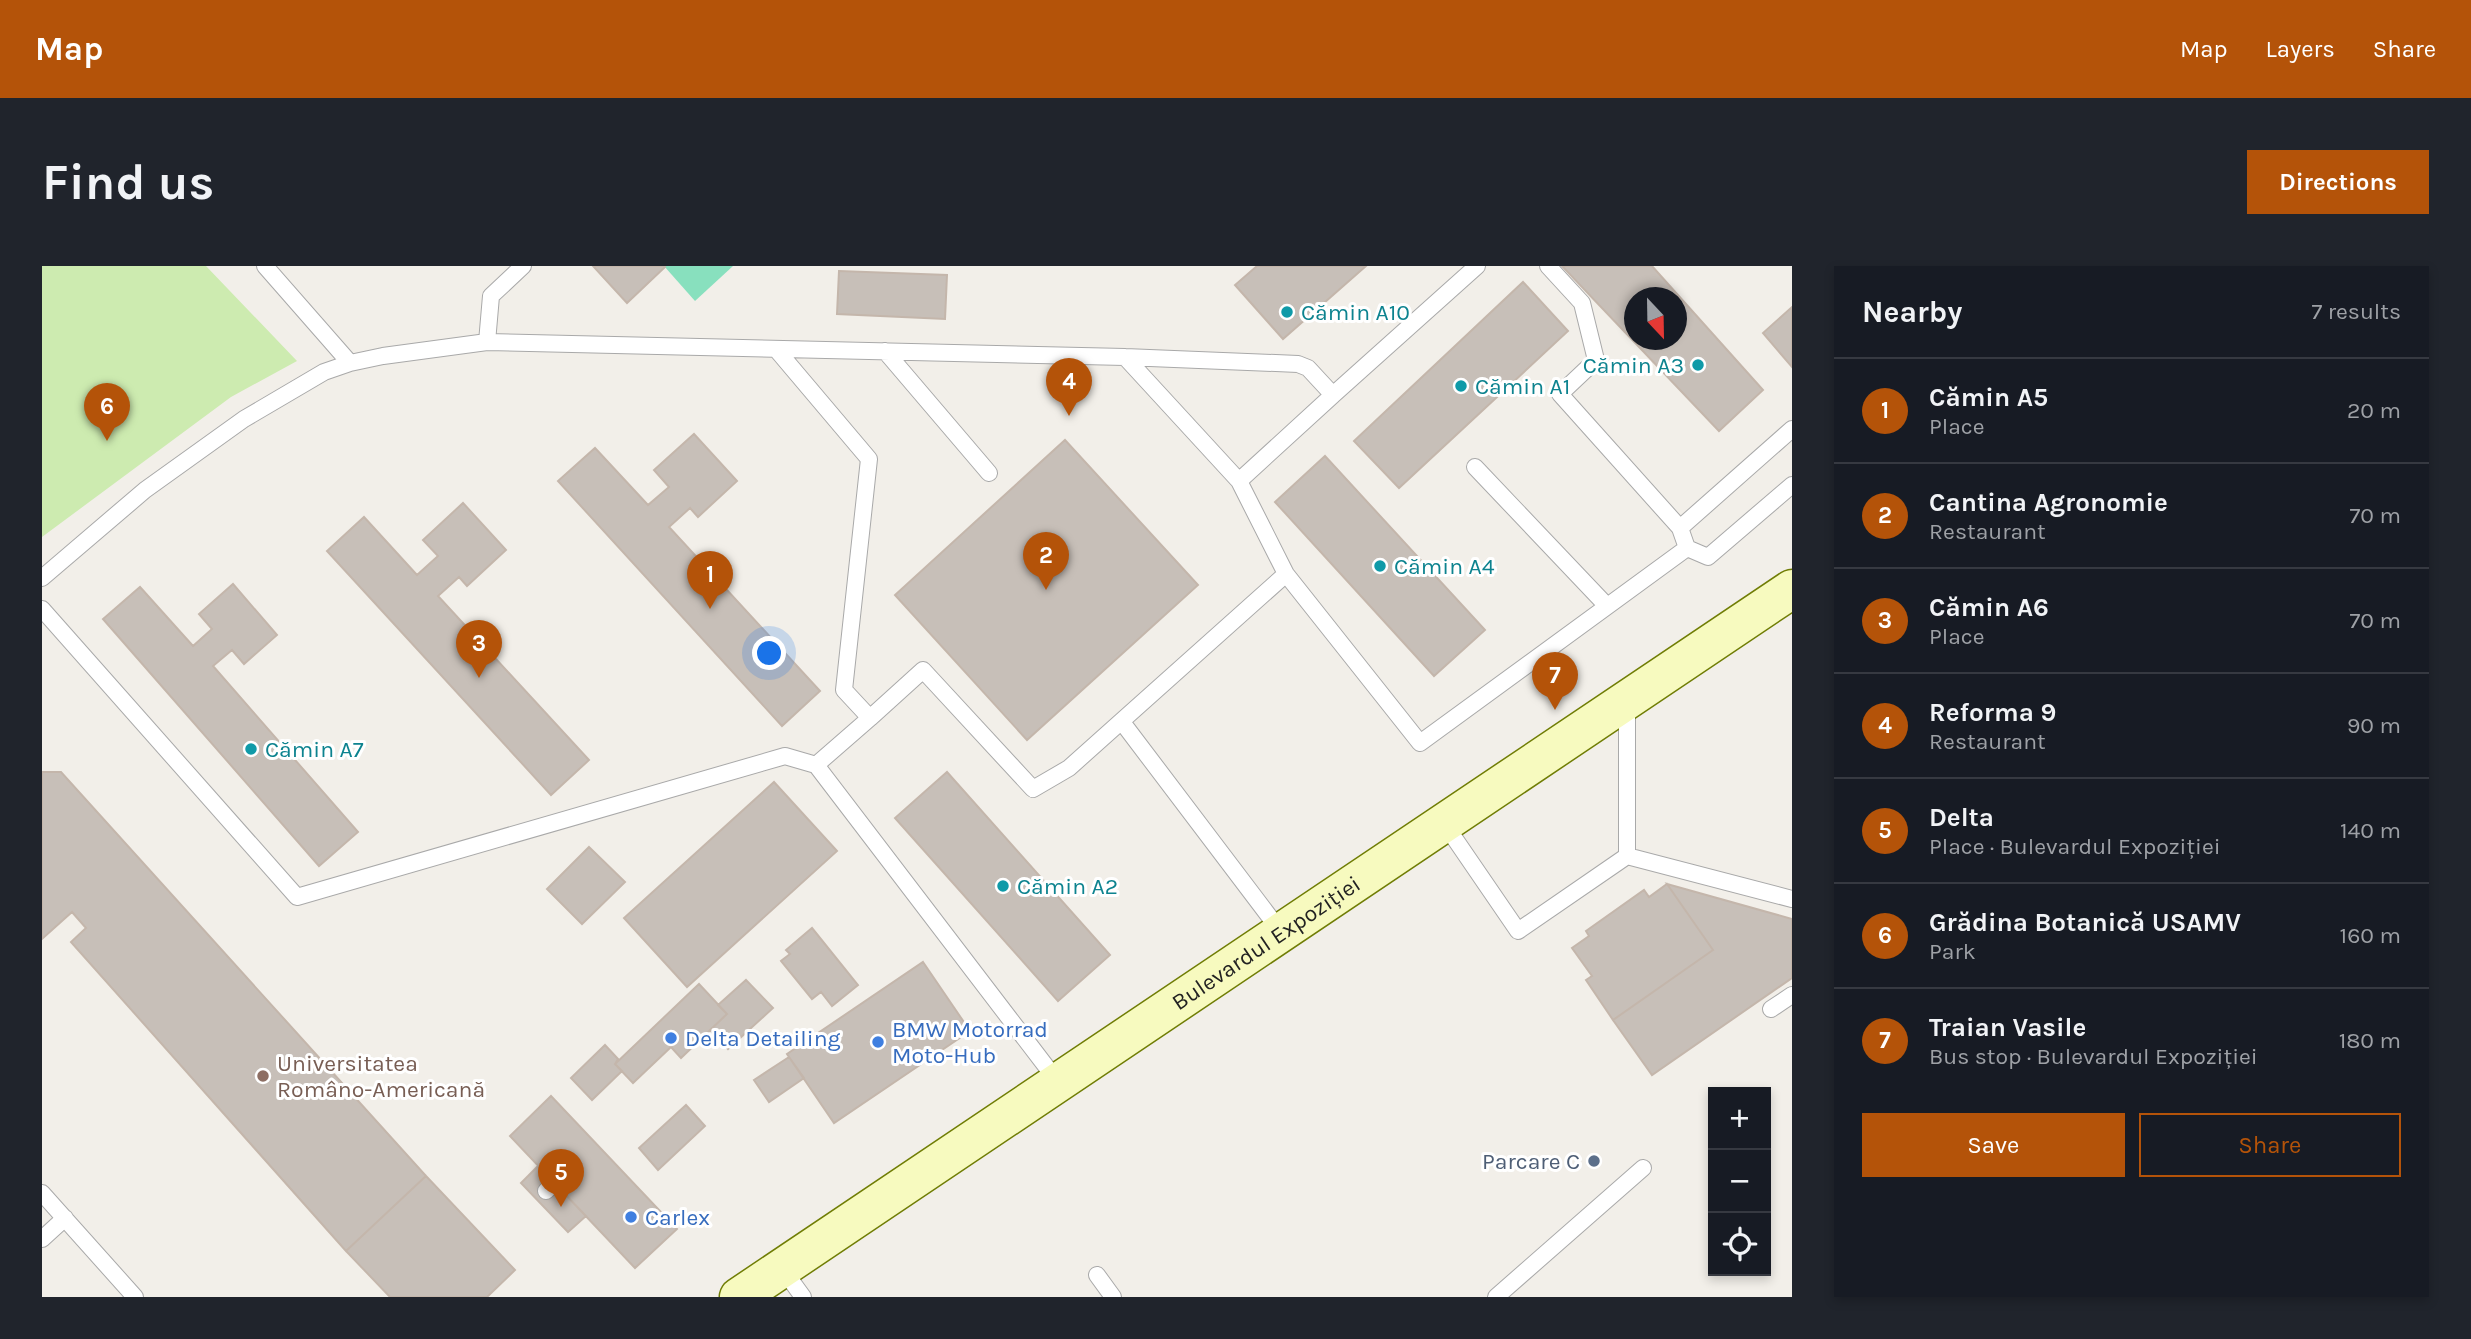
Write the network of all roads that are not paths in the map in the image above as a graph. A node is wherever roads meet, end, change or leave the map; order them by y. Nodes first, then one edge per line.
1 (265, 266) edge
2 (523, 266) edge
3 (1477, 266) edge
4 (1548, 266) edge
5 (486, 342) junction
6 (776, 349) junction
7 (885, 351) junction
8 (1125, 357) junction
9 (350, 363) junction
10 (1333, 395) junction
11 (1792, 429) edge
12 (1475, 467) dead end
13 (989, 473) dead end
14 (1239, 481) junction
15 (1792, 485) edge
16 (1681, 528) junction
17 (1687, 548) junction
18 (1286, 574) junction
19 (42, 578) edge
20 (1792, 589) edge
21 (1607, 606) junction
22 (42, 608) edge
23 (1627, 699) junction
24 (870, 718) junction
25 (1122, 722) junction
26 (816, 765) junction
27 (1444, 823) junction
28 (1627, 856) junction
29 (1792, 899) edge
30 (1281, 932) junction
31 (1792, 995) edge
32 (1771, 1009) dead end
33 (1058, 1082) junction
34 (1643, 1168) dead end
35 (42, 1193) edge
36 (65, 1219) junction
37 (42, 1239) edge
38 (1097, 1275) dead end
39 (793, 1282) edge
40 (135, 1297) edge
41 (739, 1297) edge
42 (1113, 1297) edge
43 (1496, 1297) edge

1 - 9 lane
2 - 5 lane
3 - 10 lane
4 - 16 lane
5 - 6 lane
5 - 9 lane
6 - 7 lane
6 - 24 lane
7 - 8 lane
7 - 13 lane
8 - 10 lane
8 - 14 lane
9 - 19 lane
10 - 14 lane
11 - 16 lane
12 - 21 lane
14 - 18 lane
15 - 17 lane
16 - 17 lane
17 - 21 lane
18 - 21 lane
18 - 25 lane
20 - 23 street, Bulevardul Expoziției
22 - 26 lane
23 - 27 street, Bulevardul Expoziției
23 - 28 lane
24 - 25 lane
24 - 26 lane
25 - 30 lane
26 - 33 lane
27 - 28 lane
27 - 30 street, Bulevardul Expoziției
28 - 29 lane
30 - 33 street, Bulevardul Expoziției
31 - 32 lane
33 - 39 street, Bulevardul Expoziției
34 - 43 lane
35 - 36 lane
36 - 37 lane
36 - 40 lane
38 - 42 lane
39 - 41 street, Bulevardul Expoziției

